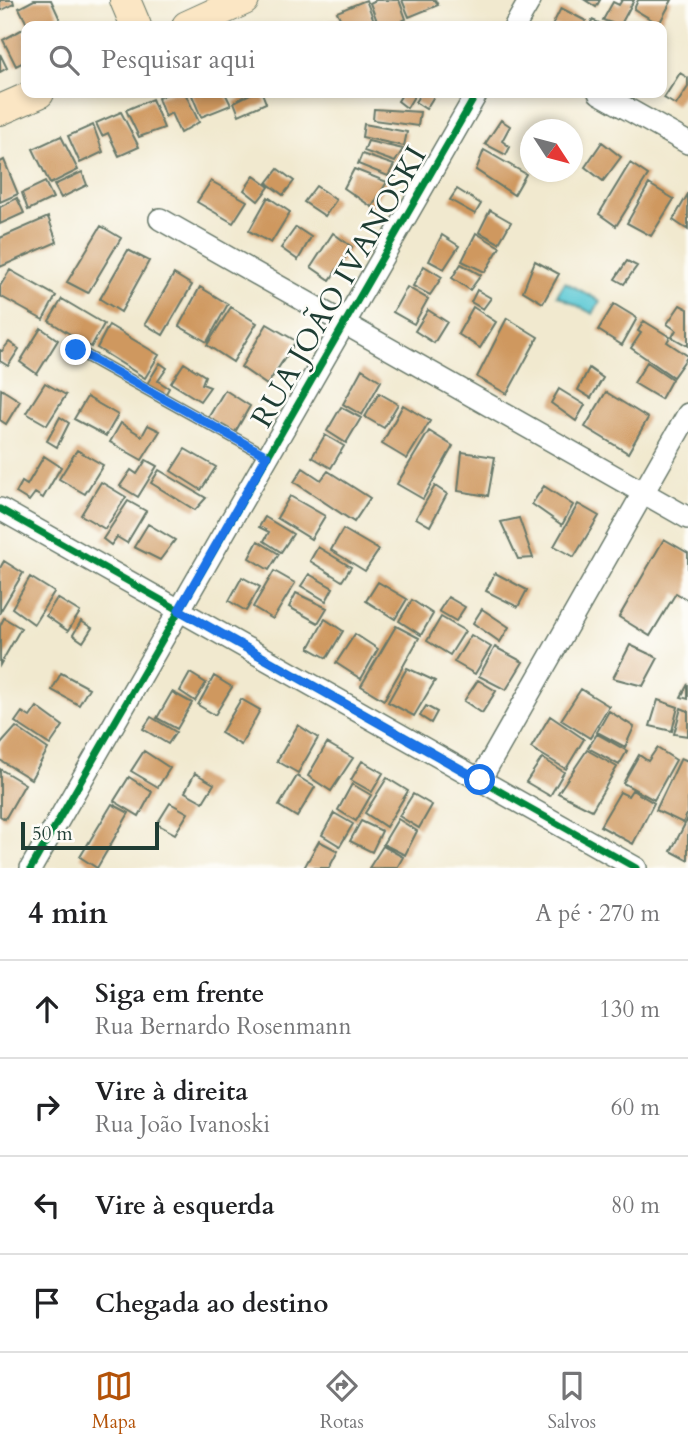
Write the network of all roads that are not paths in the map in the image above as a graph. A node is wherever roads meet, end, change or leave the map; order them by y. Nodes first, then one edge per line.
1 (125, 0) edge
2 (244, 0) edge
3 (530, 0) edge
4 (134, 21) edge
5 (198, 21) edge
6 (518, 21) edge
7 (28, 98) edge
8 (474, 98) edge
9 (608, 98) edge
10 (0, 110) edge
11 (688, 143) edge
12 (160, 219) dead end
13 (344, 324) junction
14 (76, 350) dead end
15 (688, 414) edge
16 (267, 456) junction
17 (643, 493) junction
18 (0, 509) edge
19 (688, 518) edge
20 (179, 610) junction
21 (480, 780) junction
22 (31, 868) edge
23 (636, 868) edge

1 - 4 street
2 - 5 street
3 - 6 street
7 - 10 street
8 - 13 street, RUA JOÃO IVANOSKI
9 - 11 street
12 - 13 street
13 - 16 street, RUA JOÃO IVANOSKI
13 - 17 street
14 - 16 lane
15 - 17 street
16 - 20 street, RUA JOÃO IVANOSKI
17 - 19 street
17 - 21 street
18 - 20 street
20 - 21 street
20 - 22 street, RUA JOÃO IVANOSKI
21 - 23 street

